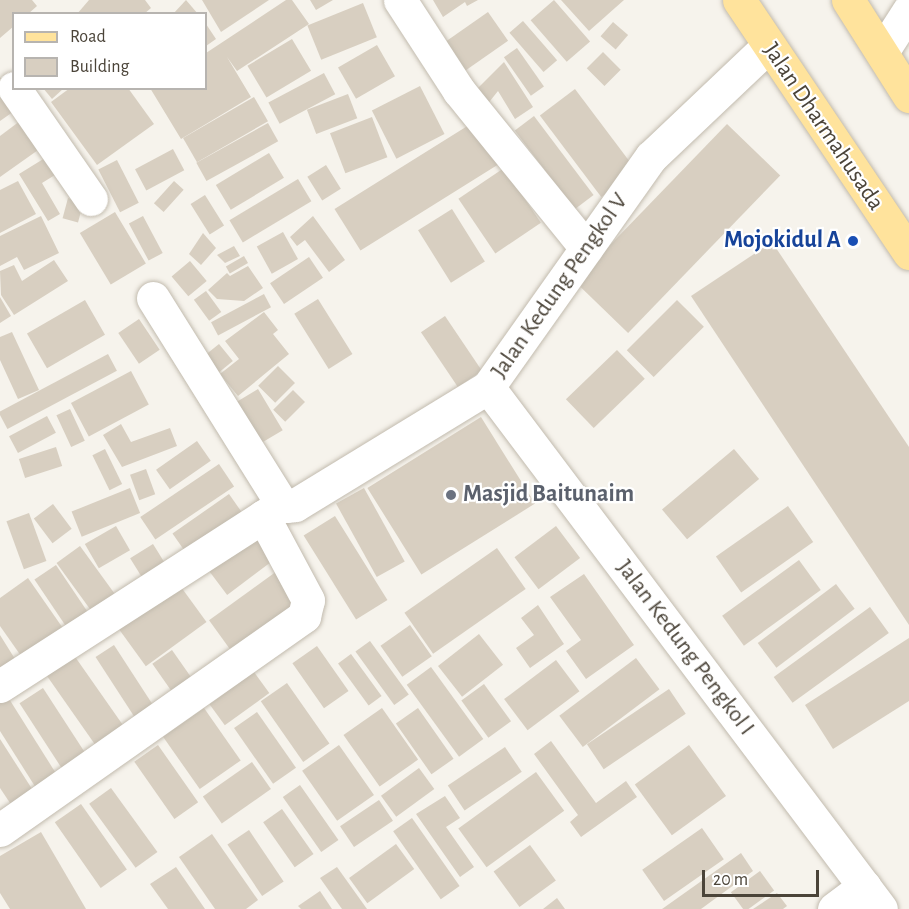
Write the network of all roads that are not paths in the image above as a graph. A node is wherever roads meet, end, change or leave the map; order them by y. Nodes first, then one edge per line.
1 (400, 0) edge
2 (739, 0) edge
3 (848, 0) edge
4 (909, 10) edge
5 (768, 46) junction
6 (882, 52) junction
7 (0, 68) edge
8 (12, 85) edge
9 (15, 90) edge
10 (909, 96) edge
11 (91, 199) dead end
12 (586, 248) junction
13 (909, 254) edge
14 (153, 298) dead end
15 (488, 387) junction
16 (273, 510) junction
17 (0, 686) edge
18 (0, 830) edge
19 (872, 898) edge
20 (834, 909) edge

1 - 12 street
2 - 5 main road, Jalan Dharmahusada
3 - 6 main road
4 - 6 street
5 - 12 street, Jalan Kedung Pengkol V
5 - 13 main road, Jalan Dharmahusada
6 - 10 main road
7 - 8 street
9 - 11 street
12 - 15 street, Jalan Kedung Pengkol V
14 - 16 street
15 - 16 street, Jalan Kedung Pengkol V
15 - 19 street, Jalan Kedung Pengkol I
16 - 17 street, Jalan Kedung Pengkol V
16 - 18 street
19 - 20 street

